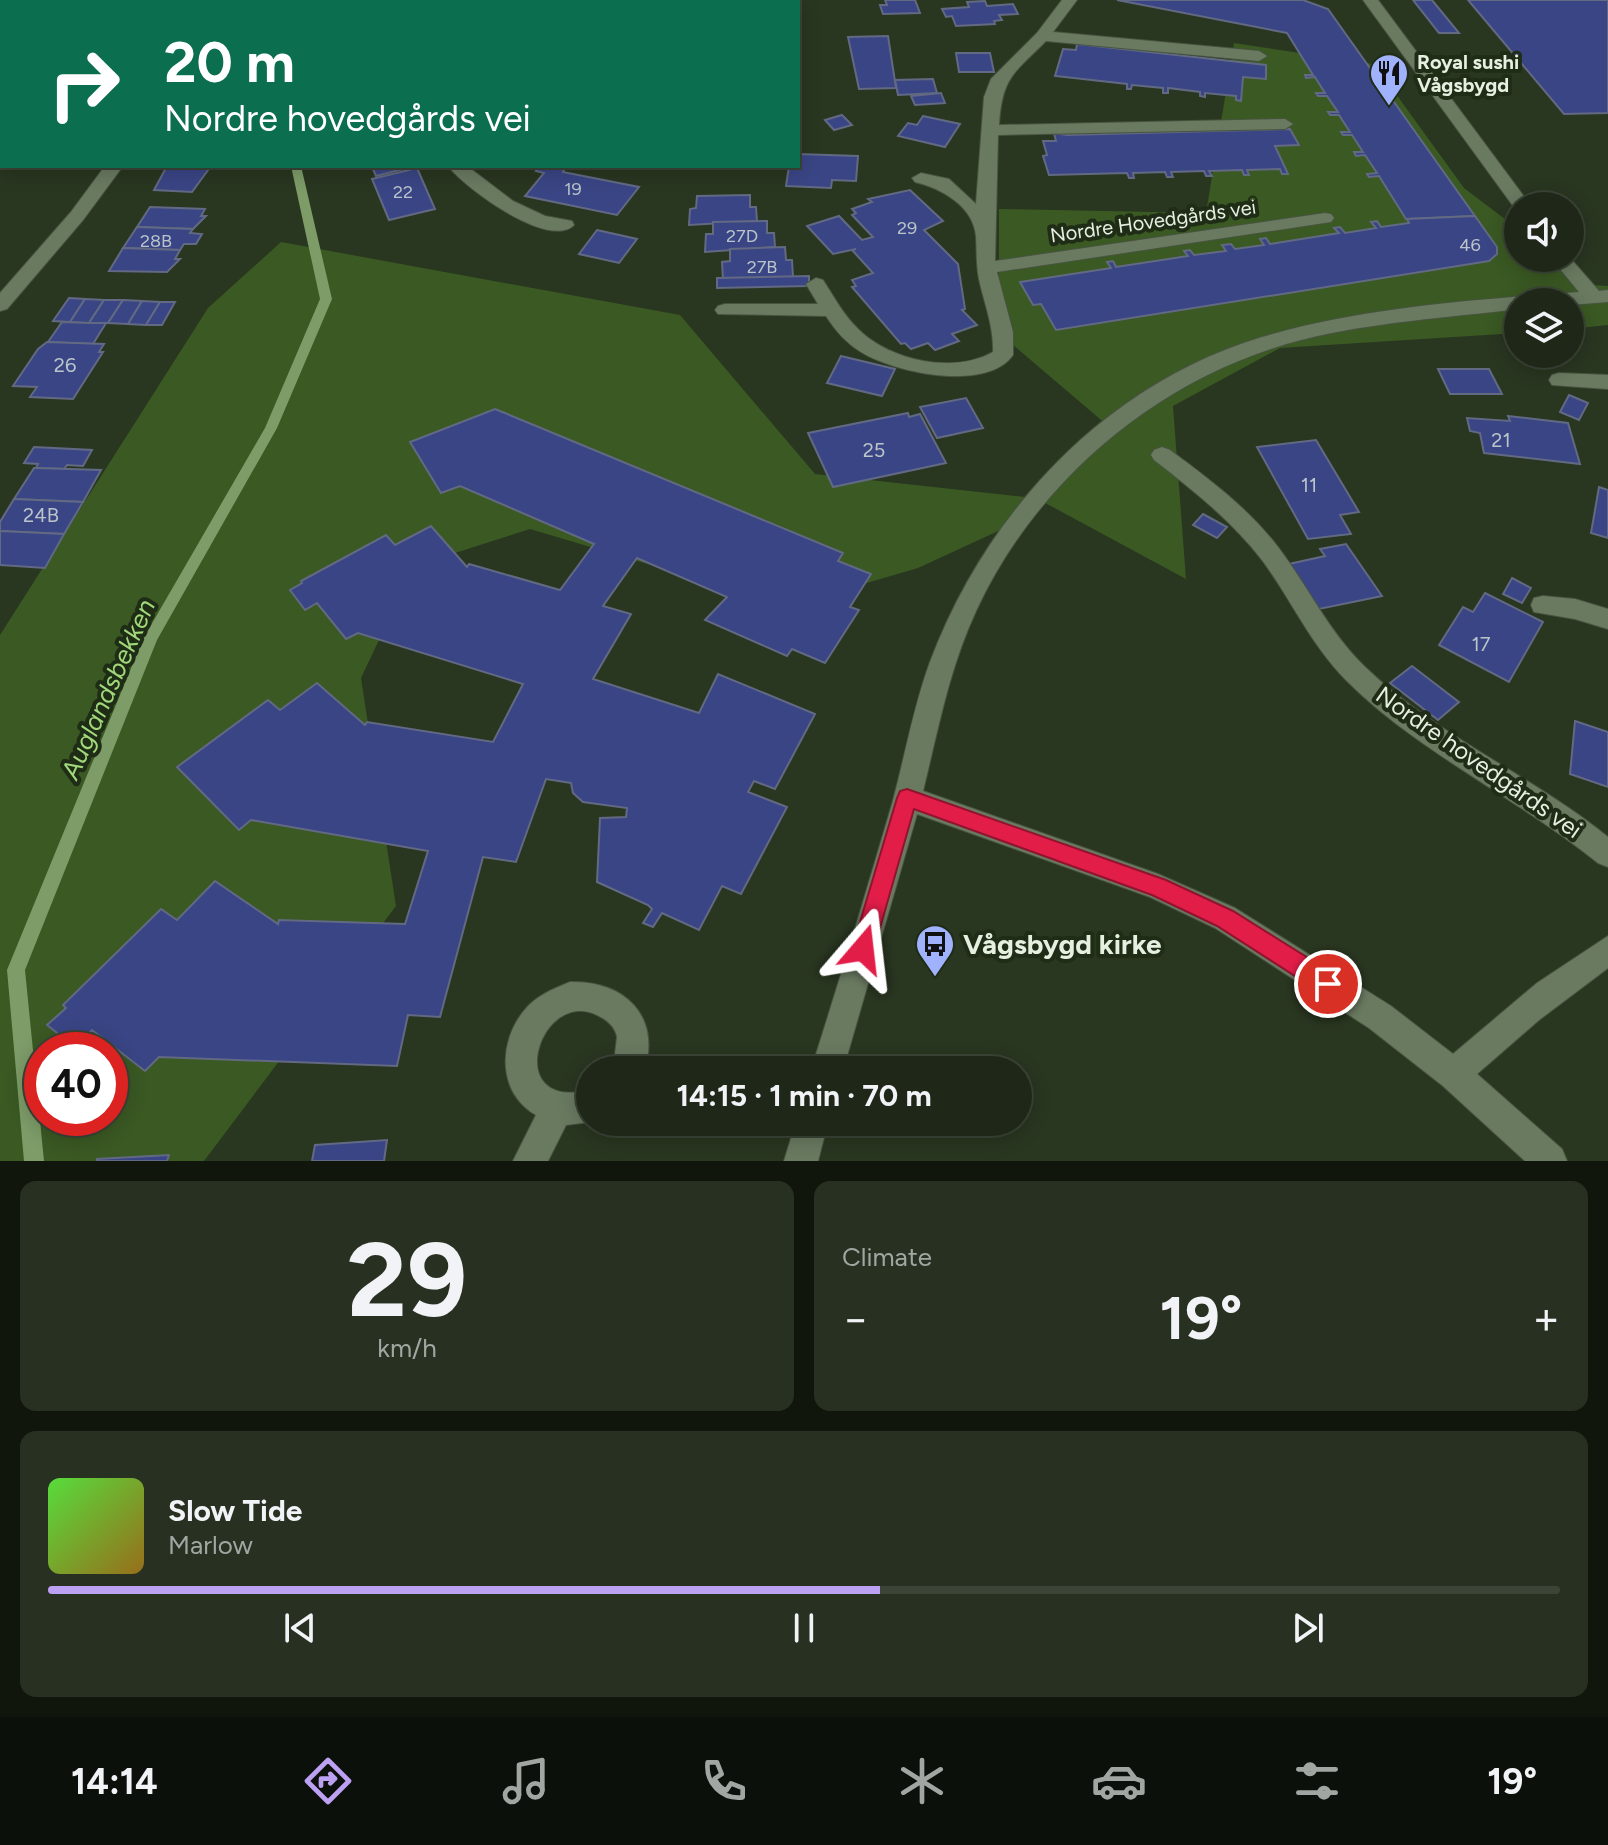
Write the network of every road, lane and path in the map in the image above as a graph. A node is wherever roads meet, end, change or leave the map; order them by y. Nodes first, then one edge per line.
1 (1070, 0) edge
2 (1370, 0) edge
3 (1042, 36) junction
4 (1259, 56) dead end
5 (1285, 124) dead end
6 (991, 130) junction
7 (113, 168) edge
8 (459, 168) edge
9 (921, 178) dead end
10 (1512, 192) edge
11 (1325, 218) dead end
12 (565, 225) dead end
13 (986, 234) junction
14 (986, 268) junction
15 (1575, 272) edge
16 (816, 284) dead end
17 (1600, 296) edge
18 (0, 305) edge
19 (1504, 305) edge
20 (725, 310) dead end
21 (830, 310) junction
22 (1559, 380) dead end
23 (1608, 382) edge
24 (1162, 455) dead end
25 (1543, 605) dead end
26 (1608, 619) edge
27 (907, 798) junction
28 (1608, 854) edge
29 (1608, 950) edge
30 (632, 1056) edge
31 (831, 1056) edge
32 (1454, 1075) junction
33 (576, 1107) edge
34 (557, 1109) junction
35 (808, 1136) edge
36 (530, 1161) edge
37 (801, 1161) edge
38 (1550, 1161) edge

1 - 3 street
2 - 10 street
3 - 4 street
3 - 6 street
5 - 6 street
6 - 13 street
7 - 18 street
8 - 12 street
9 - 13 street
11 - 14 street, Nordre Hovedgårds vei
13 - 14 street
14 - 21 street
15 - 17 street
16 - 21 street
19 - 27 street
20 - 21 street
22 - 23 street
24 - 28 street, Nordre hovedgårds vei
25 - 26 street
27 - 31 street
27 - 32 street
29 - 32 street
30 - 34 street
32 - 38 street
33 - 34 street
34 - 36 street
35 - 37 street

